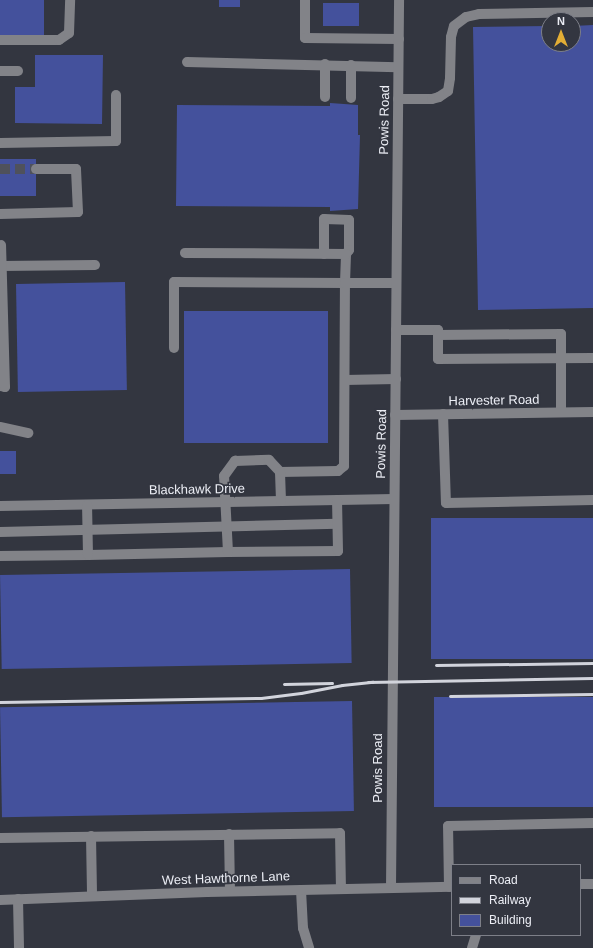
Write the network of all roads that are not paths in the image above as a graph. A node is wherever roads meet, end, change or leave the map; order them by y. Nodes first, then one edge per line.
1 (70, 0) edge
2 (305, 0) edge
3 (399, 0) edge
4 (593, 12) edge
5 (399, 39) junction
6 (0, 40) edge
7 (187, 62) dead end
8 (325, 64) junction
9 (351, 65) junction
10 (398, 67) junction
11 (0, 71) edge
12 (18, 71) dead end
13 (116, 95) dead end
14 (325, 97) dead end
15 (351, 98) dead end
16 (398, 99) junction
17 (0, 143) edge
18 (36, 169) tunnel mouth
19 (0, 214) edge
20 (1, 245) edge
21 (185, 253) dead end
22 (324, 254) junction
23 (346, 254) junction
24 (95, 265) dead end
25 (1, 266) edge
26 (345, 283) junction
27 (396, 283) junction
28 (1, 291) edge
29 (396, 330) junction
30 (438, 335) junction
31 (174, 348) dead end
32 (561, 357) junction
33 (593, 358) edge
34 (396, 379) junction
35 (345, 380) junction
36 (0, 386) edge
37 (561, 412) junction
38 (593, 412) edge
39 (443, 414) junction
40 (395, 415) junction
41 (0, 427) edge
42 (28, 433) dead end
43 (280, 472) junction
44 (394, 499) junction
45 (337, 500) junction
46 (593, 500) edge
47 (281, 501) junction
48 (226, 502) junction
49 (87, 505) junction
50 (0, 506) edge
51 (337, 524) junction
52 (227, 527) junction
53 (88, 531) junction
54 (0, 532) edge
55 (228, 552) junction
56 (88, 555) junction
57 (0, 556) edge
58 (593, 823) edge
59 (229, 834) junction
60 (91, 836) junction
61 (0, 838) edge
62 (581, 884) edge
63 (593, 884) edge
64 (450, 887) edge
65 (391, 888) junction
66 (341, 889) junction
67 (301, 890) junction
68 (230, 891) junction
69 (92, 896) junction
70 (18, 899) junction
71 (0, 900) edge
72 (476, 936) edge
73 (19, 948) edge
74 (309, 948) edge
75 (472, 948) edge

1 - 6 street
2 - 5 street
3 - 5 street, Powis Road
4 - 16 street
5 - 10 street, Powis Road
7 - 8 street
8 - 9 street
8 - 14 street
9 - 10 street
9 - 15 street
10 - 16 street, Powis Road
11 - 12 street
13 - 17 street
16 - 27 street, Powis Road
18 - 19 street
20 - 25 street
21 - 22 street
22 - 23 street
22 - 23 street
23 - 26 street
24 - 25 street
25 - 28 street
26 - 27 street
26 - 31 street
26 - 35 street
27 - 29 street, Powis Road
28 - 36 street
29 - 30 street
29 - 34 street, Powis Road
30 - 32 street
30 - 32 street
32 - 33 street
32 - 37 street
34 - 35 street
34 - 40 street, Powis Road
35 - 43 street
37 - 38 street, Harvester Road
37 - 39 street, Harvester Road
39 - 40 street, Harvester Road
39 - 46 street
40 - 44 street, Powis Road
41 - 42 street
43 - 47 street
43 - 48 street
44 - 45 street, Blackhawk Drive
44 - 65 street, Powis Road
45 - 47 street, Blackhawk Drive
45 - 51 street
47 - 48 street, Blackhawk Drive
48 - 49 street, Blackhawk Drive
48 - 52 street
49 - 50 street, Blackhawk Drive
49 - 53 street
51 - 52 street
51 - 55 street
52 - 53 street
52 - 55 street
53 - 54 street
53 - 56 street
55 - 56 street
56 - 57 street
58 - 64 street
59 - 60 street
59 - 66 street
59 - 68 street
60 - 61 street
60 - 69 street
62 - 63 street
64 - 65 street, West Hawthorne Lane
65 - 66 street, West Hawthorne Lane
66 - 67 street, West Hawthorne Lane
67 - 68 street, West Hawthorne Lane
67 - 74 street
68 - 69 street, West Hawthorne Lane
69 - 70 street, West Hawthorne Lane
70 - 71 street, West Hawthorne Lane
70 - 73 street
72 - 75 street

